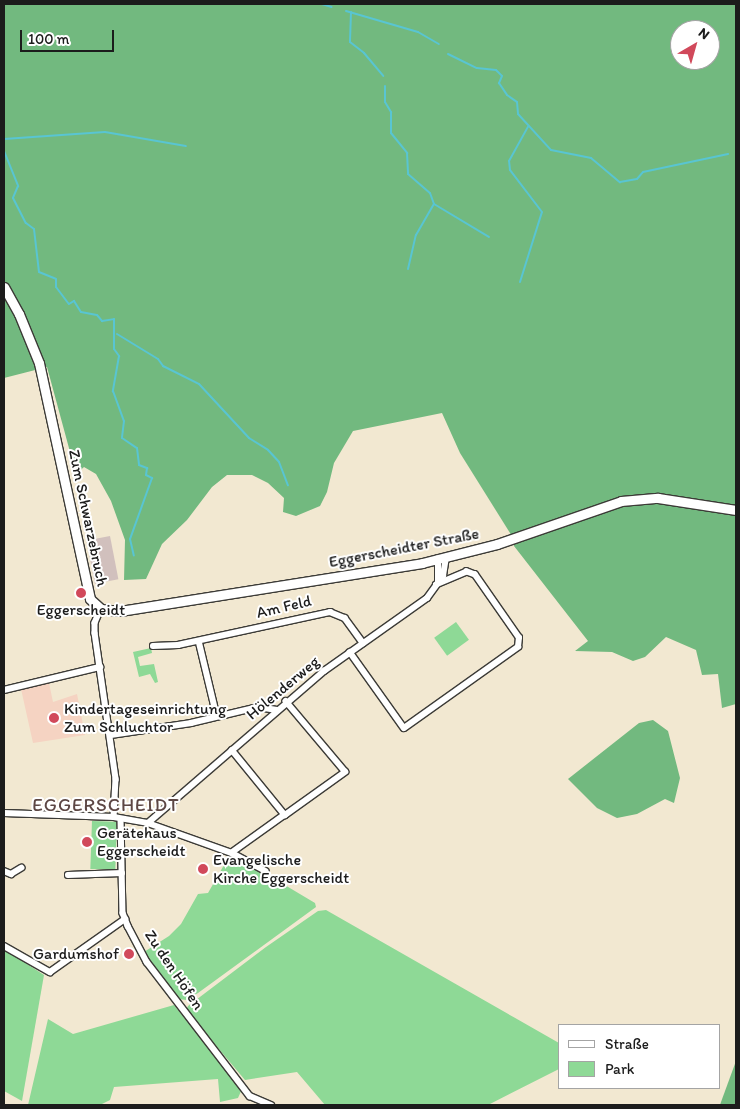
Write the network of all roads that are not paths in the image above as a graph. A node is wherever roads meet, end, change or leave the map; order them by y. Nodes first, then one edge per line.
1 (4, 287) edge
2 (736, 510) edge
3 (442, 558) junction
4 (437, 585) junction
5 (101, 608) junction
6 (199, 641) junction
7 (363, 643) junction
8 (153, 646) dead end
9 (350, 652) junction
10 (100, 668) junction
11 (4, 690) edge
12 (286, 702) junction
13 (277, 710) junction
14 (218, 716) junction
15 (111, 735) junction
16 (232, 750) junction
17 (4, 813) edge
18 (285, 815) junction
19 (114, 817) junction
20 (121, 819) junction
21 (148, 823) junction
22 (232, 853) junction
23 (22, 868) dead end
24 (4, 871) edge
25 (266, 871) dead end
26 (122, 873) junction
27 (68, 875) dead end
28 (125, 920) junction
29 (4, 946) edge
30 (272, 1105) edge

1 - 5 street, Zum Schwarzebruch
2 - 3 street, Eggerscheidter Straße
3 - 4 street, Hölenderweg
3 - 5 street, Eggerscheidter Straße
4 - 7 street, Hölenderweg
4 - 9 street
5 - 10 street, Zum Schwarzebruch
6 - 7 street, Am Feld
6 - 8 street, Am Feld
6 - 14 street
7 - 9 street, Hölenderweg
9 - 12 street, Hölenderweg
10 - 11 street
10 - 15 street, Zum Schwarzebruch
12 - 13 street, Hölenderweg
12 - 18 street
13 - 14 street
13 - 16 street, Hölenderweg
14 - 15 street
15 - 19 street, Zum Schwarzebruch
16 - 18 street
16 - 21 street, Hölenderweg
17 - 19 street
18 - 22 street
19 - 20 street
20 - 21 street
20 - 26 street, Zu den Höfen
21 - 22 street
22 - 25 street
23 - 24 street
26 - 27 street
26 - 28 street, Zu den Höfen
28 - 29 street
28 - 30 street, Zu den Höfen

